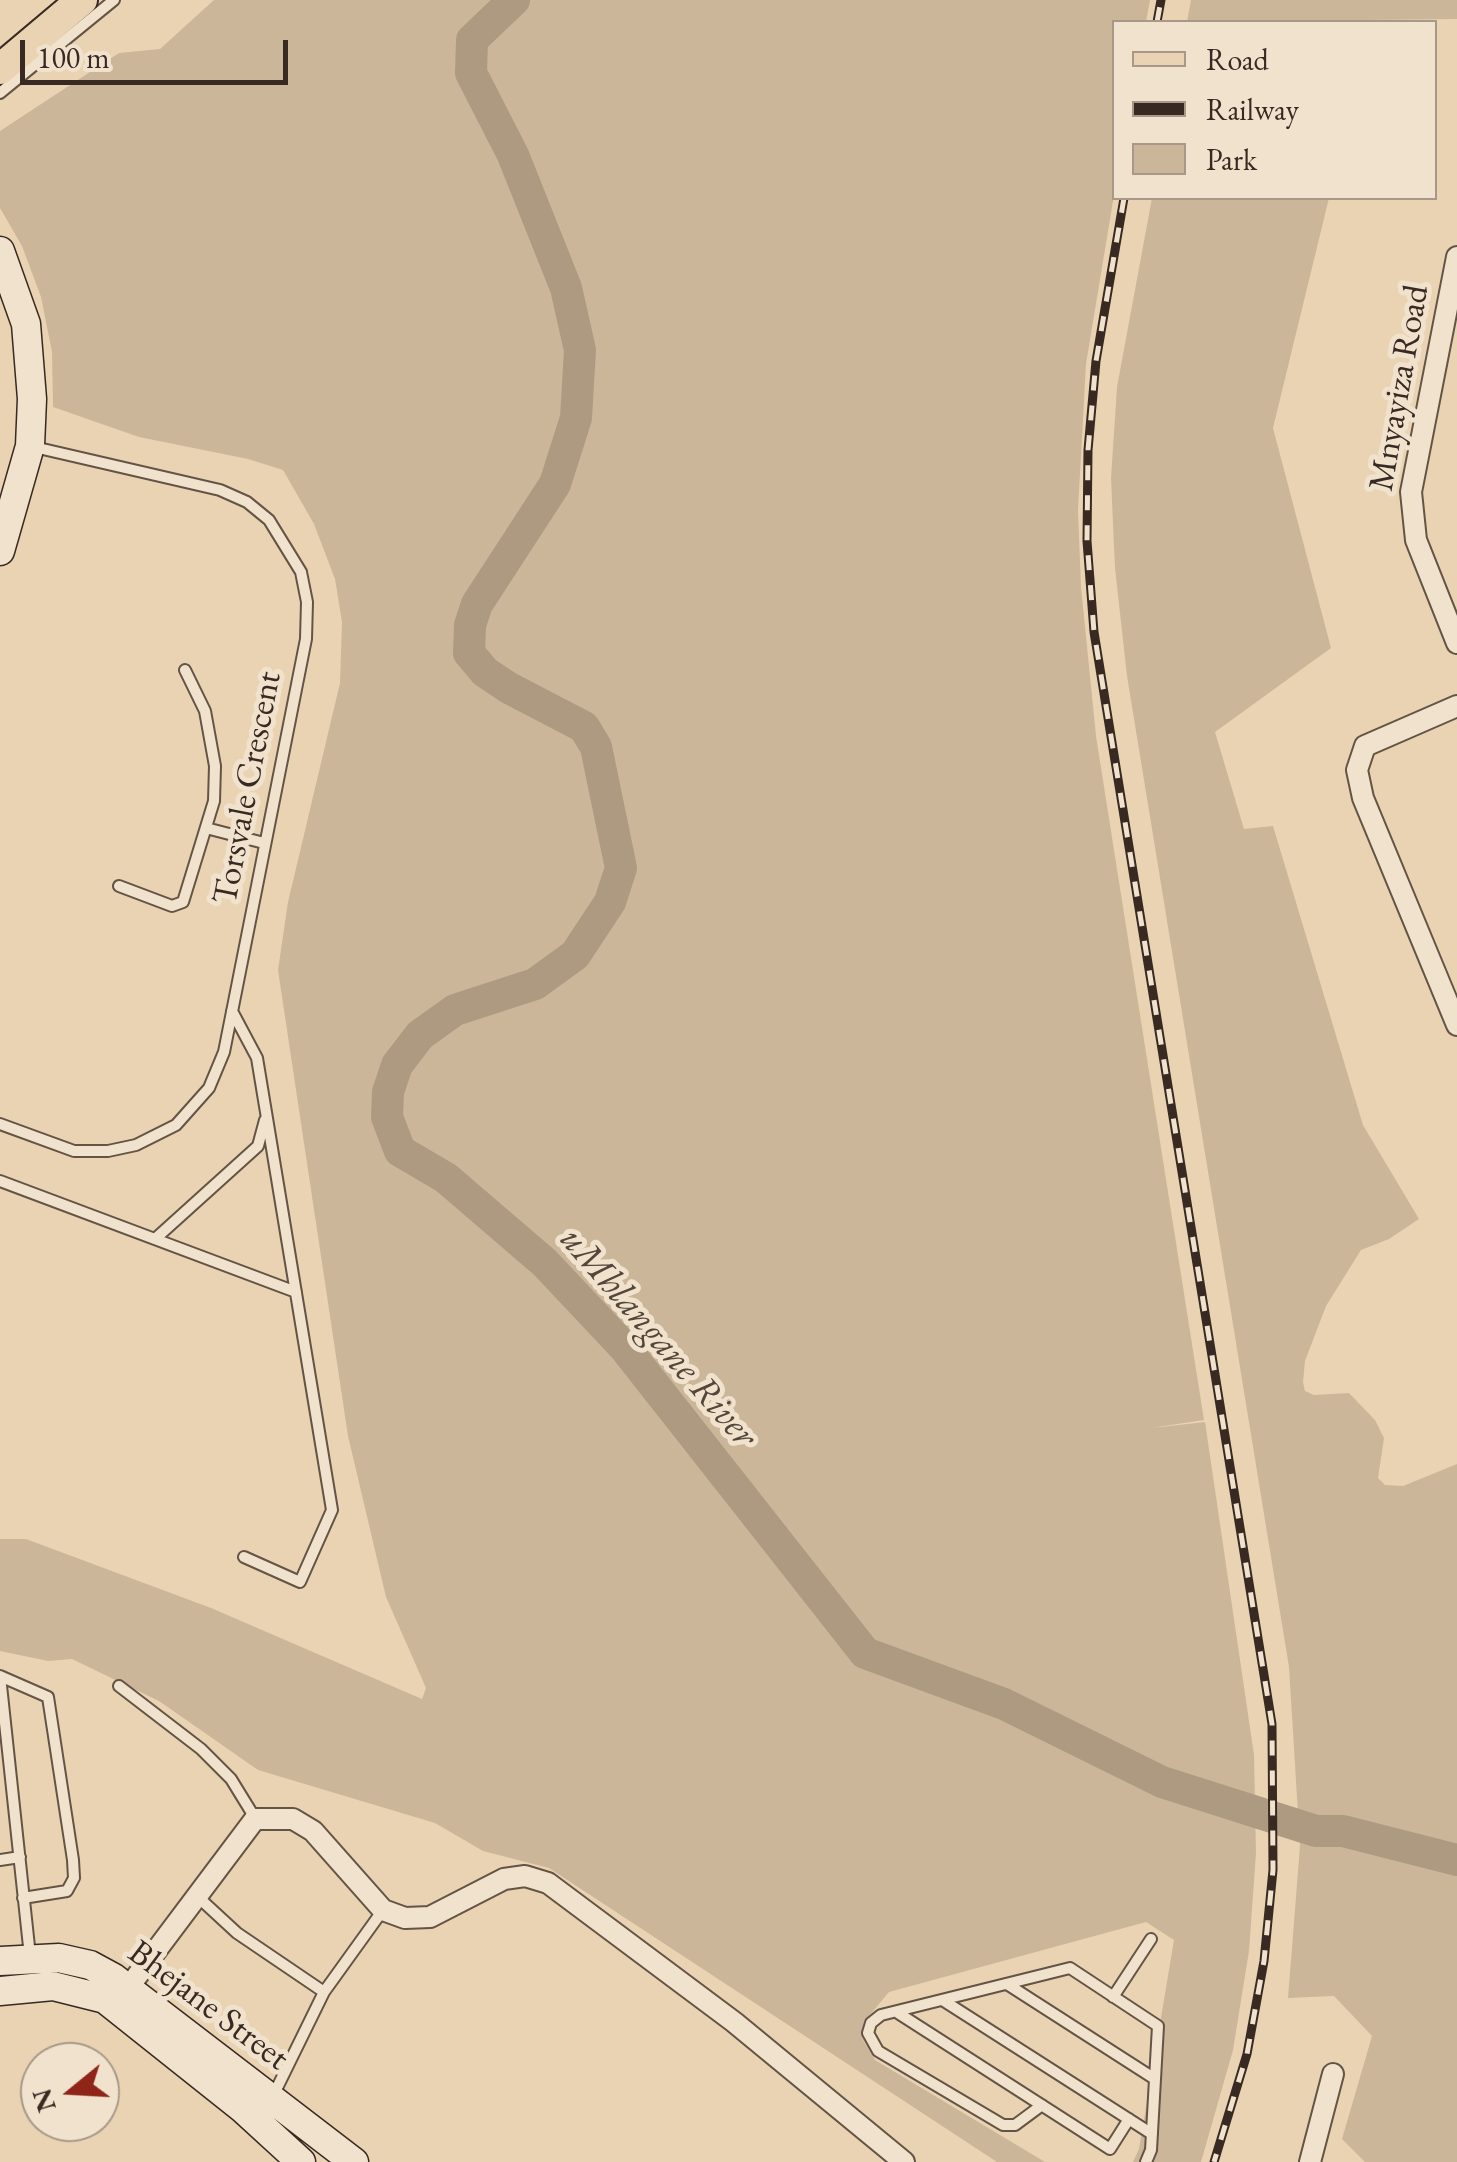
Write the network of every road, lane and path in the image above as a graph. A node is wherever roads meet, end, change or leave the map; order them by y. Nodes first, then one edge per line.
1 (58, 0) edge
2 (82, 0) edge
3 (114, 0) edge
4 (0, 50) edge
5 (0, 68) edge
6 (0, 94) edge
7 (0, 251) edge
8 (1457, 257) edge
9 (30, 446) junction
10 (0, 551) edge
11 (1457, 643) edge
12 (184, 670) dead end
13 (1457, 706) edge
14 (206, 828) junction
15 (264, 842) junction
16 (118, 886) dead end
17 (231, 1010) junction
18 (1457, 1025) edge
19 (267, 1114) junction
20 (0, 1124) edge
21 (0, 1181) edge
22 (155, 1239) junction
23 (296, 1292) junction
24 (244, 1557) dead end
25 (0, 1676) edge
26 (119, 1686) dead end
27 (255, 1819) junction
28 (20, 1857) junction
29 (0, 1860) edge
30 (198, 1897) junction
31 (22, 1898) junction
32 (383, 1910) junction
33 (1150, 1939) dead end
34 (30, 1958) junction
35 (0, 1961) edge
36 (1007, 1984) junction
37 (128, 1988) junction
38 (0, 1990) edge
39 (324, 1992) junction
40 (1114, 1997) junction
41 (944, 2001) junction
42 (898, 2013) junction
43 (1333, 2074) dead end
44 (1155, 2079) junction
45 (271, 2100) junction
46 (1042, 2105) junction
47 (1129, 2119) junction
48 (1152, 2134) junction
49 (301, 2162) edge
50 (354, 2162) edge
51 (904, 2162) edge
52 (1146, 2162) edge
53 (1310, 2162) edge

1 - 4 main road
2 - 5 main road
3 - 6 lane
7 - 9 street
8 - 11 street, Mnyayiza Road
9 - 10 street
9 - 15 lane, Torsvale Crescent
12 - 14 lane
13 - 18 street
14 - 15 lane
14 - 16 lane
15 - 17 lane, Torsvale Crescent
17 - 19 lane
17 - 20 lane, Torsvale Crescent
19 - 22 lane
19 - 23 lane
21 - 22 lane
22 - 23 lane
23 - 24 lane
25 - 28 lane
25 - 31 lane
26 - 27 lane
27 - 30 street
27 - 32 street
28 - 29 lane
28 - 31 lane
30 - 37 street
30 - 39 lane
31 - 34 lane
32 - 39 lane
32 - 51 street
33 - 40 lane
34 - 35 street, Bhejane Street
34 - 37 street, Bhejane Street
36 - 40 lane
36 - 41 lane
36 - 44 lane
37 - 45 street, Bhejane Street
38 - 49 street, Bhejane Street
39 - 45 lane
40 - 44 lane
41 - 42 lane
41 - 47 lane
42 - 46 lane
42 - 46 lane
43 - 53 street
44 - 48 lane
45 - 50 street, Bhejane Street
46 - 47 lane
47 - 48 lane
48 - 52 lane

